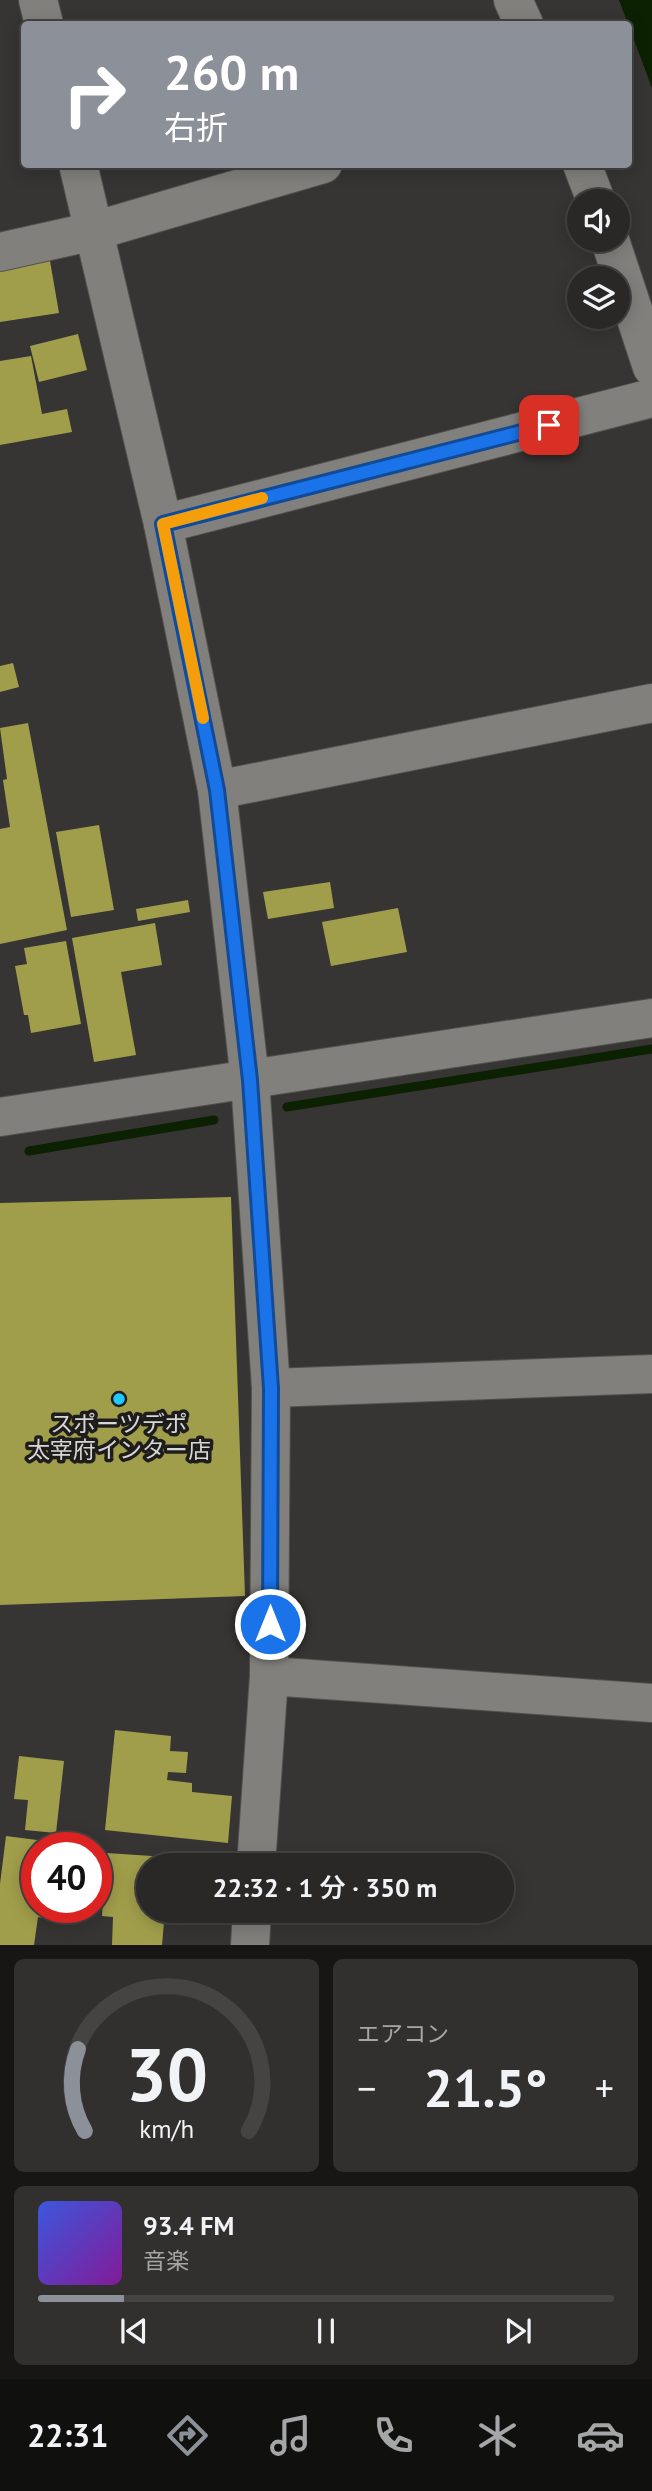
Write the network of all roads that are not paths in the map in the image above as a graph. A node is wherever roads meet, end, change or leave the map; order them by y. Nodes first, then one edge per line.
1 (38, 0) edge
2 (513, 0) edge
3 (43, 21) edge
4 (523, 21) edge
5 (79, 168) edge
6 (309, 168) edge
7 (584, 168) edge
8 (591, 189) edge
9 (94, 231) junction
10 (0, 252) edge
11 (614, 252) edge
12 (652, 366) edge
13 (652, 398) edge
14 (163, 524) junction
15 (652, 703) edge
16 (217, 790) junction
17 (652, 1018) edge
18 (250, 1080) junction
19 (0, 1117) edge
20 (652, 1374) edge
21 (271, 1388) junction
22 (269, 1676) junction
23 (652, 1703) edge
24 (257, 1853) edge
25 (251, 1923) edge
26 (250, 1945) edge

1 - 3 street
2 - 4 street
5 - 9 street
6 - 9 street
7 - 8 street
9 - 10 street
9 - 14 street
11 - 12 street
13 - 14 street
14 - 16 street
15 - 16 street
16 - 18 street
17 - 18 street
18 - 19 street
18 - 21 street
20 - 21 street
21 - 22 street
22 - 23 street
22 - 24 street
25 - 26 street

